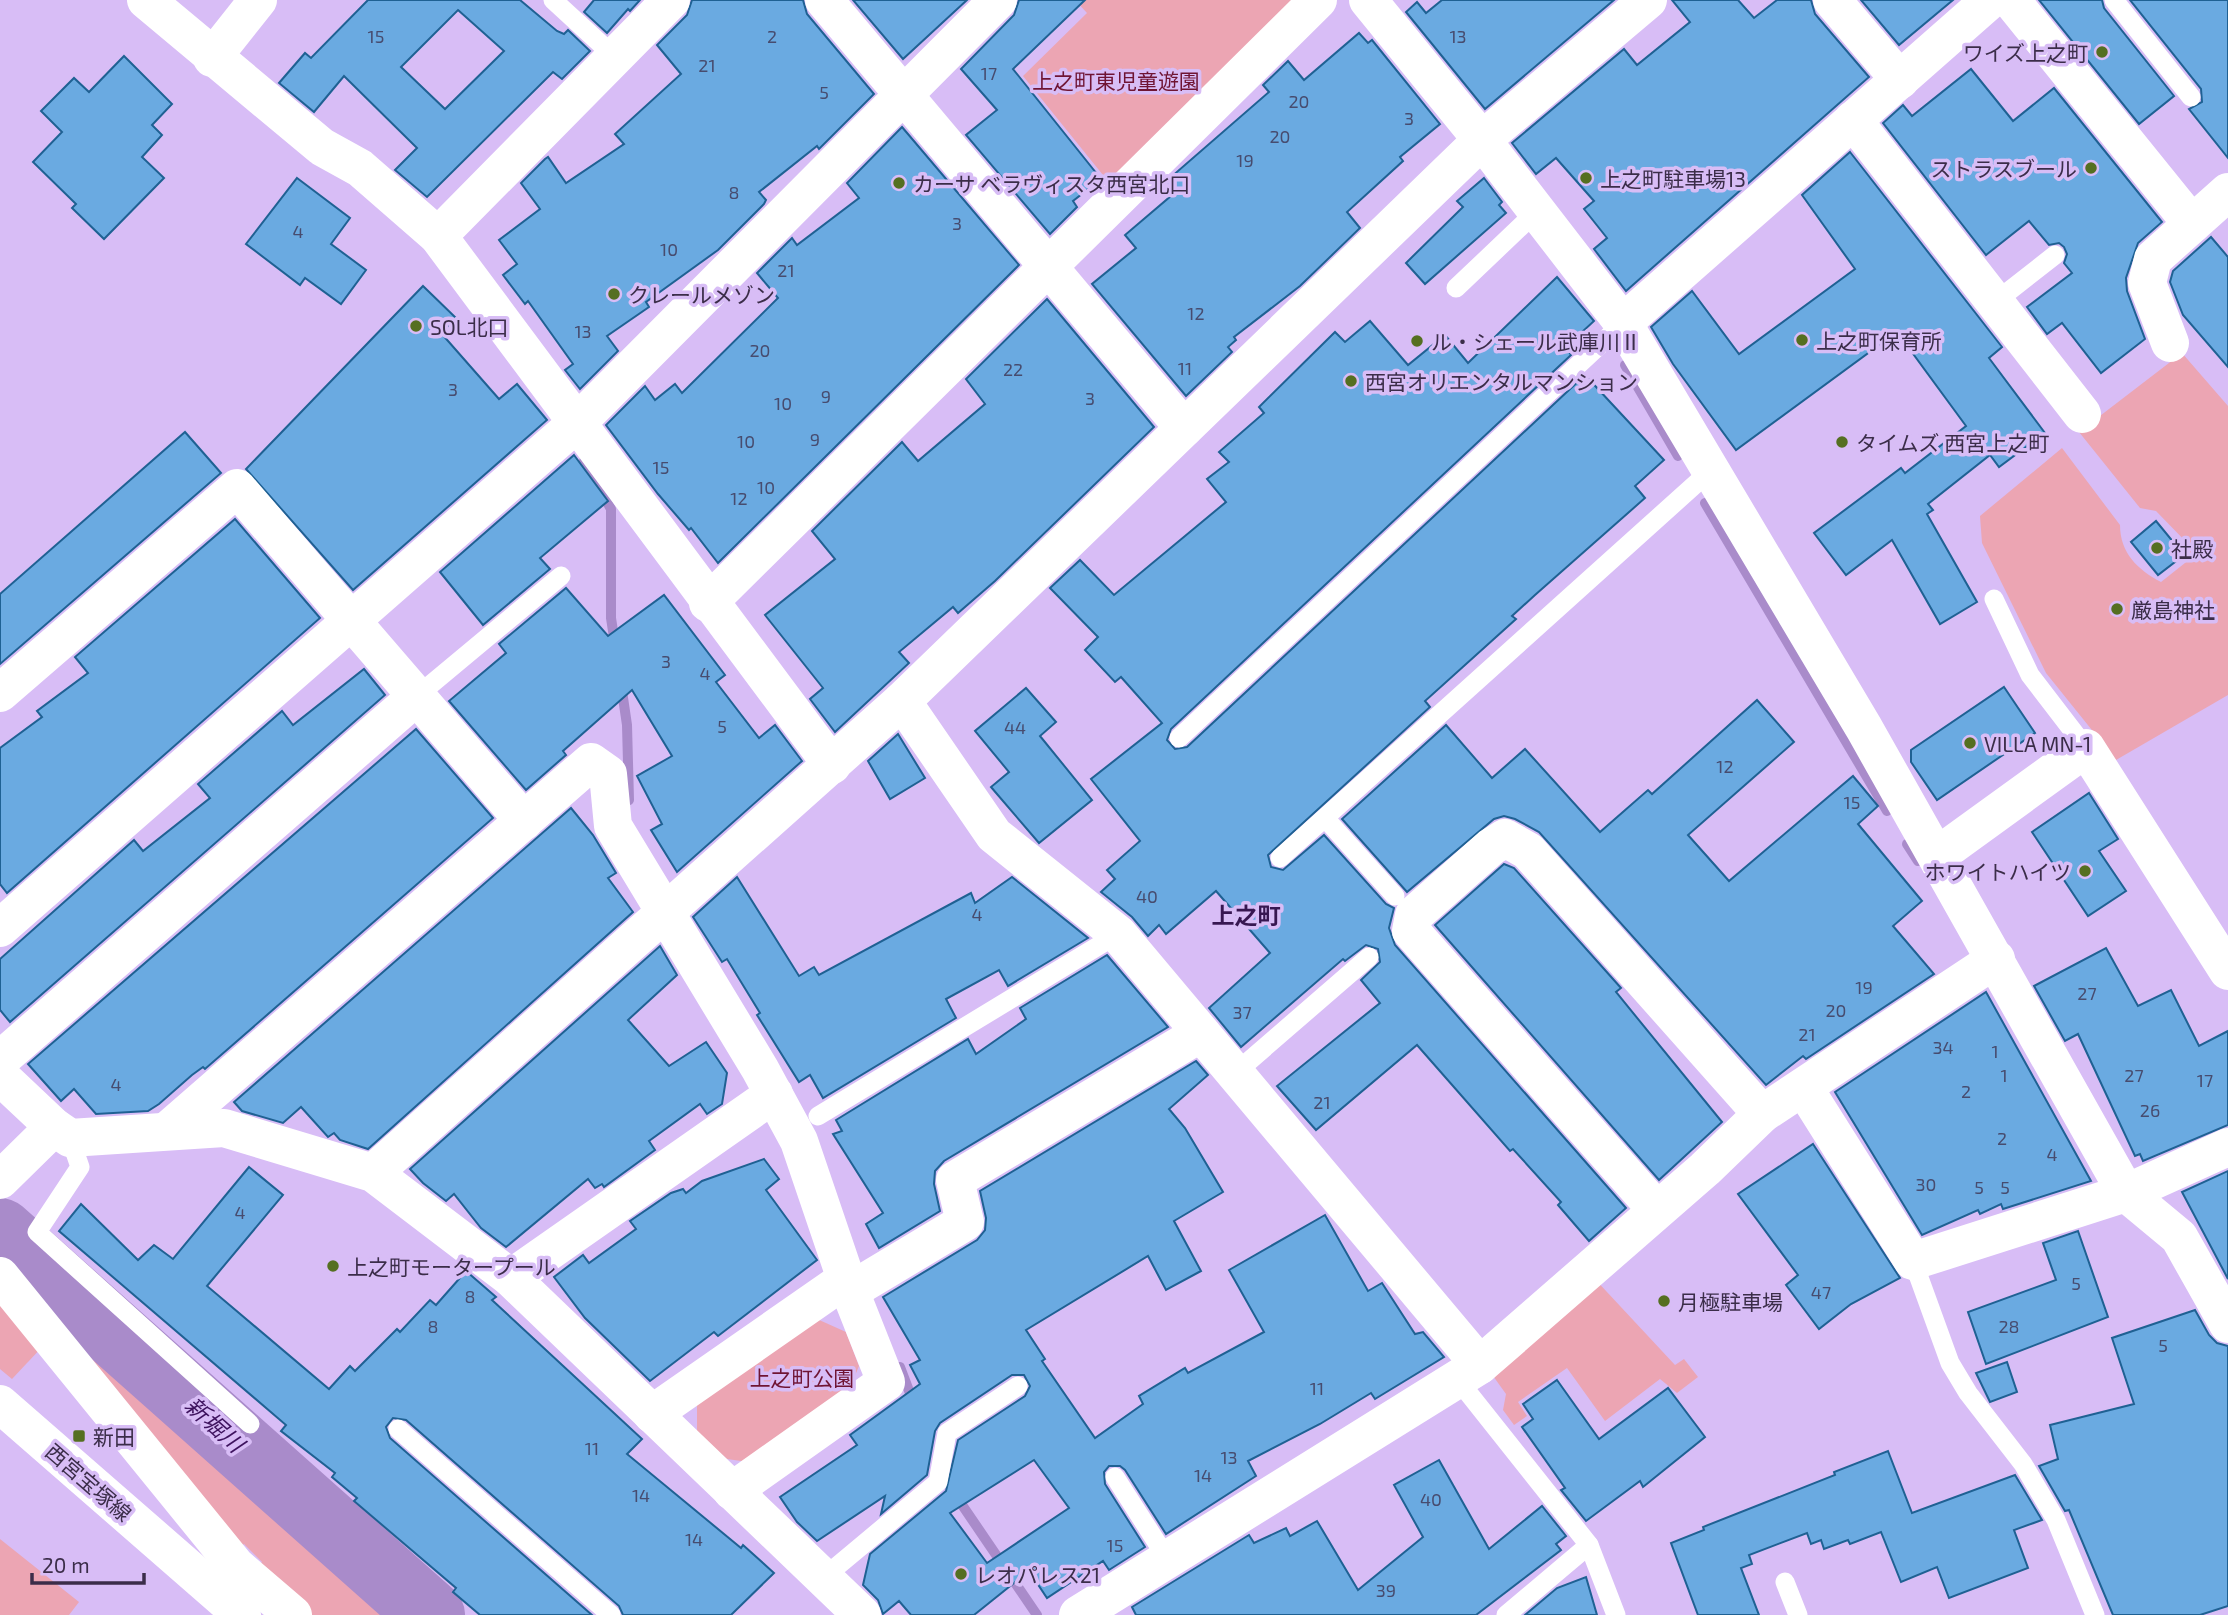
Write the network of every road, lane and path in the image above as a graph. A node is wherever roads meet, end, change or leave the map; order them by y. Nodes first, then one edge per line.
1 (146, 0) edge
2 (258, 0) edge
3 (553, 0) edge
4 (671, 0) edge
5 (824, 0) edge
6 (998, 0) edge
7 (1318, 0) edge
8 (1368, 0) edge
9 (1648, 0) edge
10 (1832, 0) edge
11 (1990, 0) edge
12 (2011, 0) edge
13 (2114, 0) edge
14 (615, 57) junction
15 (212, 58) junction
16 (1900, 80) junction
17 (901, 94) junction
18 (2191, 97) dead end
19 (1853, 120) junction
20 (1482, 140) junction
21 (2228, 192) edge
22 (1537, 211) junction
23 (2192, 224) junction
24 (438, 236) junction
25 (2055, 255) dead end
26 (1048, 267) junction
27 (1456, 288) dead end
28 (1995, 302) junction
29 (1623, 323) junction
30 (2170, 343) dead end
31 (2082, 414) dead end
32 (578, 422) junction
33 (1184, 428) junction
34 (1710, 471) junction
35 (561, 576) dead end
36 (1994, 599) dead end
37 (708, 603) junction
38 (351, 619) junction
39 (0, 692) edge
40 (417, 696) junction
41 (906, 707) junction
42 (1179, 738) dead end
43 (2086, 748) junction
44 (832, 765) junction
45 (1325, 818) junction
46 (524, 821) junction
47 (1937, 856) junction
48 (1280, 858) dead end
49 (1395, 896) dead end
50 (665, 913) junction
51 (0, 928) edge
52 (1118, 934) junction
53 (1369, 957) dead end
54 (1996, 959) junction
55 (2228, 971) edge
56 (1201, 1033) junction
57 (0, 1060) edge
58 (1234, 1074) junction
59 (0, 1076) edge
60 (1804, 1088) junction
61 (774, 1094) junction
62 (1762, 1114) junction
63 (818, 1116) dead end
64 (168, 1130) junction
65 (62, 1132) junction
66 (2228, 1147) edge
67 (373, 1173) junction
68 (0, 1180) edge
69 (2126, 1193) junction
70 (1656, 1209) junction
71 (1913, 1261) junction
72 (0, 1276) edge
73 (511, 1278) junction
74 (848, 1285) junction
75 (2228, 1324) edge
76 (1469, 1372) junction
77 (1018, 1386) dead end
78 (0, 1404) edge
79 (652, 1414) junction
80 (250, 1424) dead end
81 (398, 1429) dead end
82 (1115, 1477) dead end
83 (732, 1491) junction
84 (1589, 1545) junction
85 (1168, 1560) junction
86 (823, 1578) junction
87 (1785, 1582) dead end
88 (231, 1591) edge
89 (293, 1615) edge
90 (611, 1615) edge
91 (862, 1615) edge
92 (1078, 1615) edge
93 (1506, 1615) edge
94 (1616, 1615) edge
95 (1798, 1615) edge
96 (2095, 1615) edge

1 - 15 street
2 - 15 street
3 - 14 lane
4 - 14 street
5 - 17 street
6 - 17 street
7 - 26 street
8 - 20 street
9 - 20 street
10 - 16 street
11 - 16 street
12 - 23 street
13 - 18 lane
14 - 24 street
15 - 24 street
16 - 19 street
17 - 26 street
17 - 32 street
19 - 28 street
19 - 29 street
20 - 22 street
20 - 33 street
21 - 23 street
22 - 27 lane
22 - 29 street
23 - 30 street
24 - 32 street
25 - 28 lane
26 - 33 street
26 - 37 street
28 - 31 street
29 - 34 street
29 - 42 lane
32 - 37 street
32 - 38 street
33 - 41 street
34 - 45 lane
34 - 47 street
35 - 40 lane
36 - 43 lane
37 - 44 street
38 - 39 street
38 - 40 street
38 - 51 street
40 - 46 street
40 - 57 street
41 - 44 street
41 - 52 street
43 - 47 street
43 - 55 street
44 - 50 street
45 - 48 lane
45 - 49 lane
46 - 50 street
46 - 64 street
47 - 54 street
50 - 61 street
50 - 67 street
52 - 56 street
52 - 63 lane
53 - 58 lane
54 - 60 street
54 - 69 street
56 - 58 street
56 - 74 street
58 - 76 street
59 - 65 street
60 - 62 street
60 - 71 street
61 - 73 street
61 - 74 street
62 - 70 street
62 - 70 street
64 - 65 street
64 - 67 street
65 - 68 street
65 - 80 lane
66 - 69 street
67 - 73 street
69 - 71 street
69 - 75 street
70 - 76 street
71 - 96 lane
72 - 88 street
73 - 79 street
74 - 79 street
74 - 83 street
76 - 84 lane
76 - 85 street
77 - 86 lane
78 - 88 street, 西宮宝塚線
79 - 83 street
81 - 90 lane
82 - 85 lane
83 - 86 street
84 - 93 lane
84 - 94 lane
85 - 92 street
86 - 91 street
87 - 95 lane
88 - 89 street

